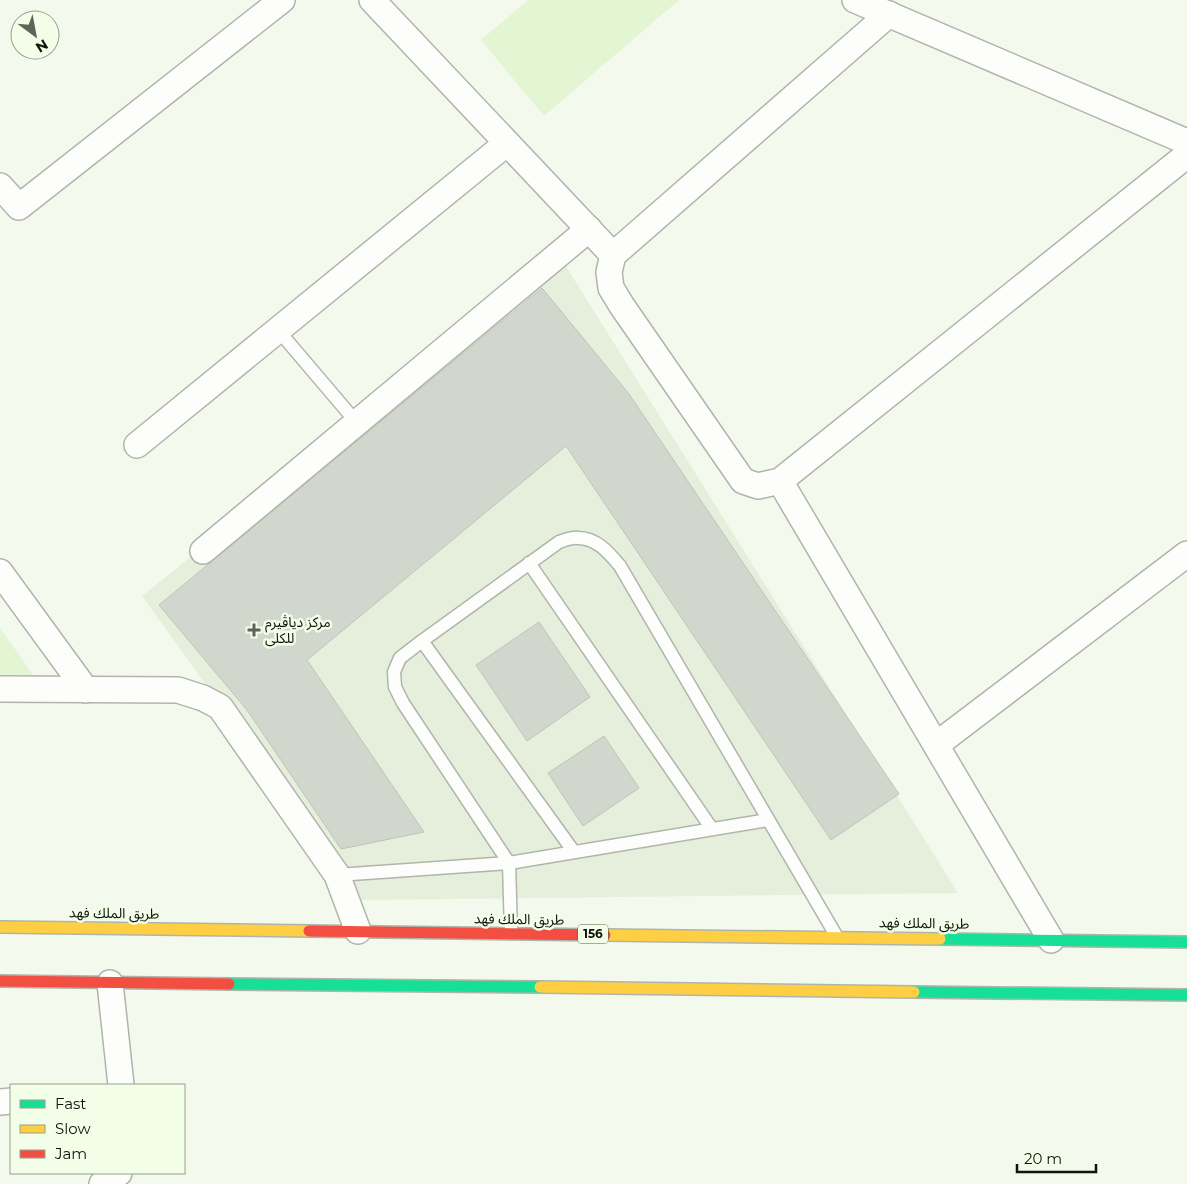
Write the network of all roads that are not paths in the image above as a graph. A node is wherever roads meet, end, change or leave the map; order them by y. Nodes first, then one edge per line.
1 (282, 0) edge
2 (372, 0) edge
3 (856, 0) edge
4 (889, 14) junction
5 (1187, 142) edge
6 (506, 143) junction
7 (1187, 156) edge
8 (0, 186) edge
9 (590, 229) junction
10 (613, 255) junction
11 (278, 330) junction
12 (357, 423) junction
13 (137, 445) dead end
14 (780, 481) junction
15 (203, 551) dead end
16 (1187, 554) edge
17 (529, 563) junction
18 (0, 572) edge
19 (422, 641) junction
20 (0, 689) edge
21 (86, 690) junction
22 (936, 745) junction
23 (768, 820) junction
24 (712, 829) junction
25 (574, 852) junction
26 (509, 863) junction
27 (337, 875) junction
28 (0, 927) edge
29 (358, 931) junction
30 (511, 933) junction
31 (836, 938) junction
32 (1051, 940) junction
33 (1187, 942) edge
34 (0, 982) edge
35 (110, 983) junction
36 (1187, 995) edge
37 (121, 1084) edge
38 (117, 1174) edge
39 (102, 1184) edge

1 - 8 street
2 - 6 street
3 - 4 street
4 - 5 street
4 - 10 street
6 - 9 street
6 - 11 street
7 - 14 street
9 - 10 street
9 - 12 street
10 - 14 street
11 - 12 lane
11 - 13 street
12 - 15 street
14 - 22 street
16 - 22 street
17 - 19 lane
17 - 23 lane
17 - 24 lane
18 - 21 street
19 - 25 lane
19 - 26 lane
20 - 21 street
21 - 27 street
22 - 32 street
23 - 24 lane
23 - 31 lane
24 - 25 lane
25 - 26 lane
26 - 27 lane
26 - 30 lane
27 - 29 street
28 - 29 highway, طريق الملك فهد / 156
29 - 30 highway, طريق الملك فهد / 156
30 - 31 highway, طريق الملك فهد / 156
31 - 32 highway, طريق الملك فهد / 156
32 - 33 highway, طريق الملك فهد / 156
34 - 35 highway
35 - 36 highway
35 - 37 street
38 - 39 street

